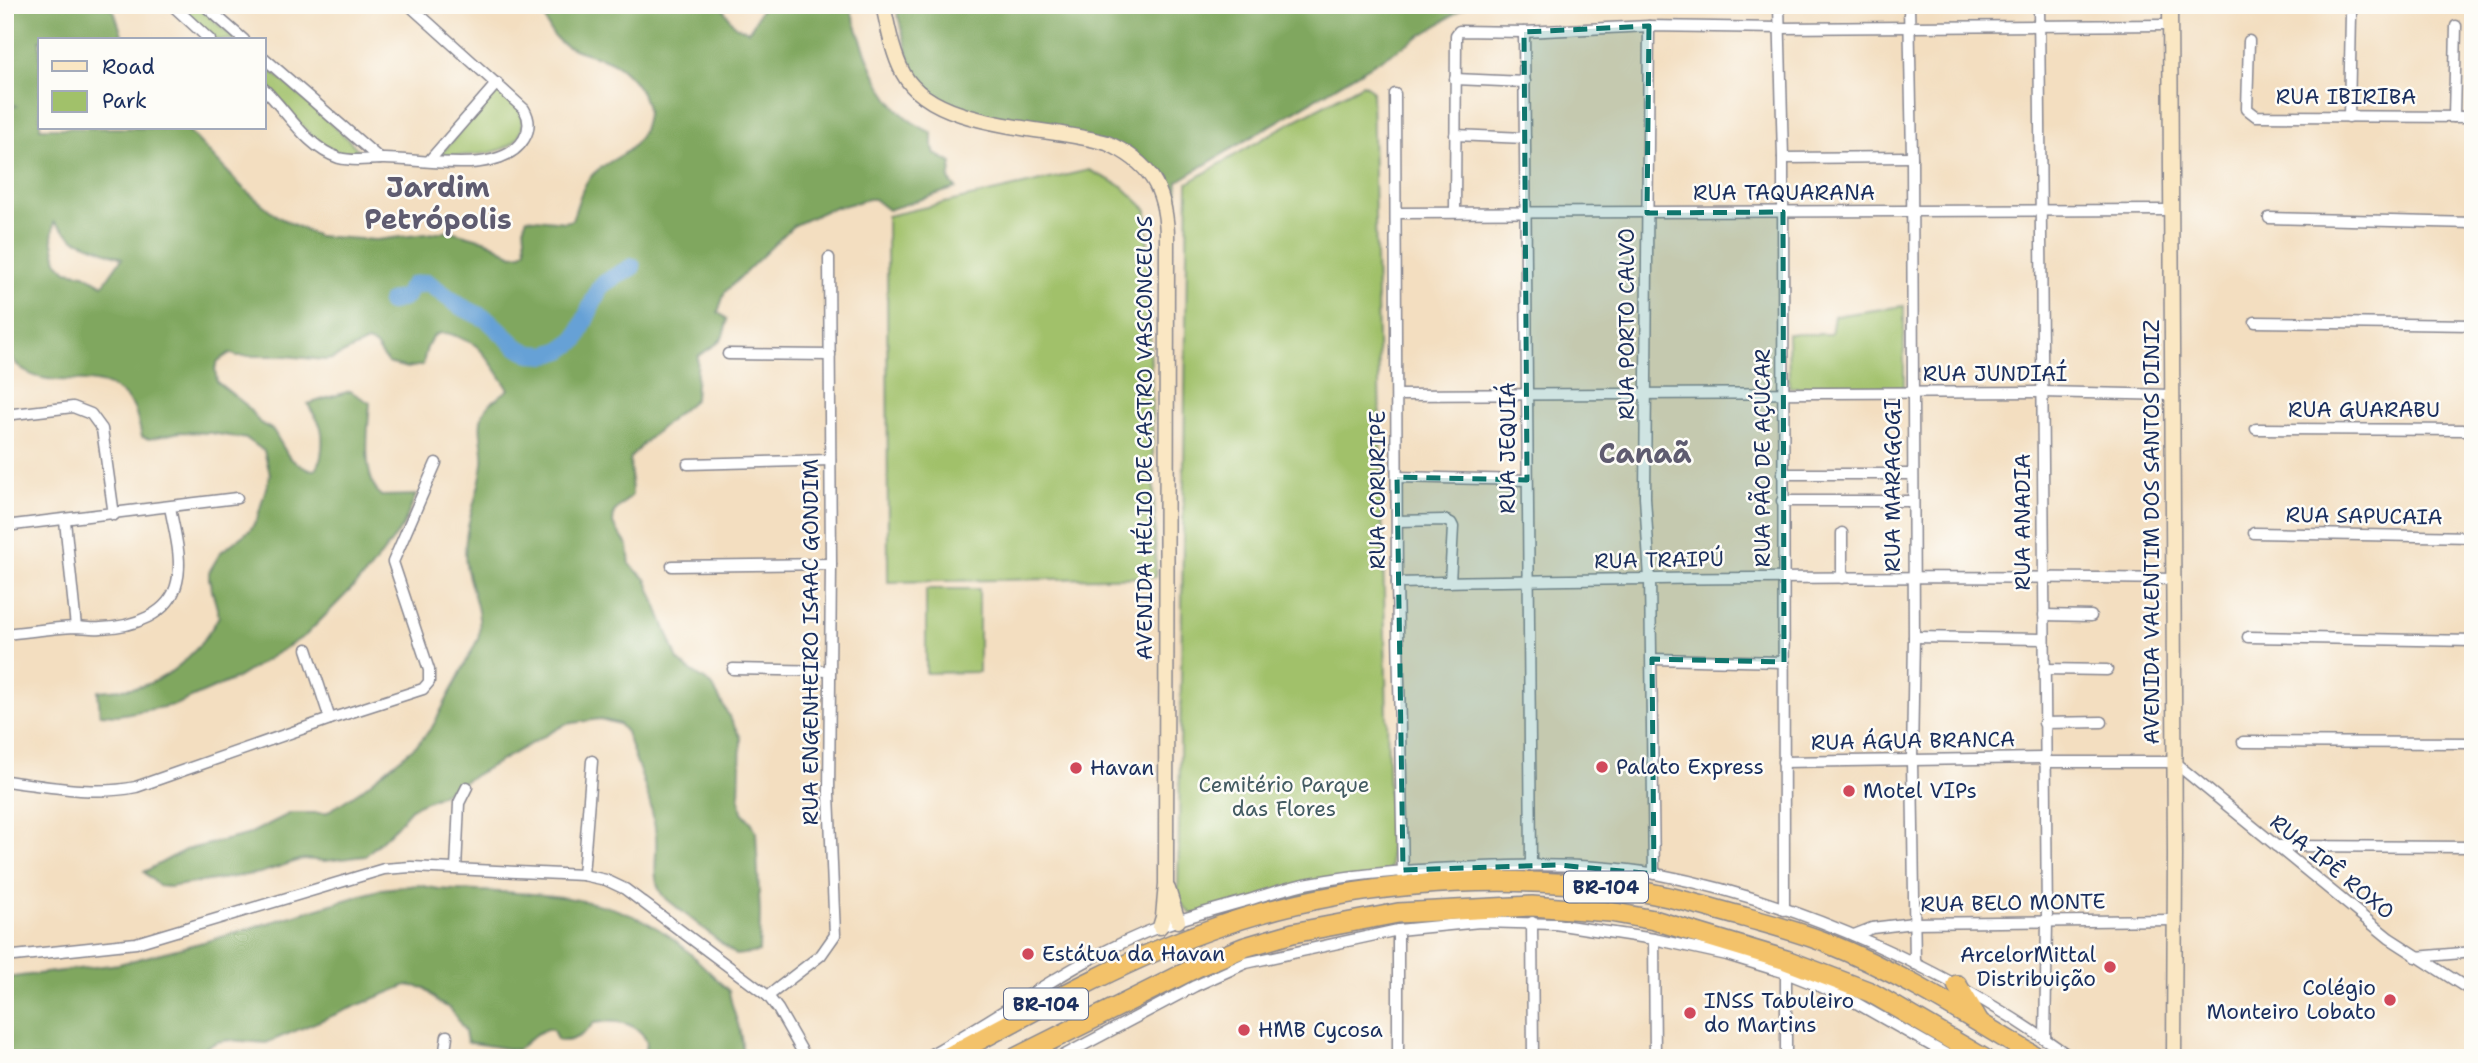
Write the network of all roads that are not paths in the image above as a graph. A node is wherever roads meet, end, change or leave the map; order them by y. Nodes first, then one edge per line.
1 (172, 5) edge
2 (204, 5) edge
3 (409, 5) edge
4 (883, 5) edge
5 (1779, 5) edge
6 (1909, 5) edge
7 (2039, 5) edge
8 (2170, 5) edge
9 (181, 10) edge
10 (2351, 14) dead end
11 (2039, 24) junction
12 (2170, 25) junction
13 (1649, 26) junction
14 (2456, 26) dead end
15 (1909, 27) junction
16 (1779, 28) junction
17 (1524, 32) junction
18 (208, 38) edge
19 (242, 38) edge
20 (2249, 41) dead end
21 (266, 60) edge
22 (1455, 79) junction
23 (1525, 82) junction
24 (497, 83) junction
25 (266, 91) edge
26 (1395, 94) dead end
27 (2349, 117) junction
28 (2454, 117) junction
29 (2473, 117) edge
30 (1455, 135) junction
31 (1525, 138) junction
32 (1912, 156) junction
33 (1783, 158) junction
34 (380, 159) junction
35 (429, 160) junction
36 (2171, 210) junction
37 (1525, 211) junction
38 (2040, 211) junction
39 (1455, 212) junction
40 (1783, 212) junction
41 (1912, 212) junction
42 (1397, 213) junction
43 (1647, 213) junction
44 (2269, 218) dead end
45 (2473, 223) edge
46 (829, 258) dead end
47 (2255, 322) dead end
48 (2473, 325) edge
49 (728, 354) dead end
50 (830, 355) junction
51 (2042, 392) junction
52 (1646, 393) junction
53 (1912, 394) junction
54 (1398, 395) junction
55 (1527, 395) junction
56 (1782, 395) junction
57 (2172, 395) junction
58 (5, 415) edge
59 (2256, 429) dead end
60 (2473, 430) edge
61 (830, 460) junction
62 (436, 463) dead end
63 (688, 464) dead end
64 (1782, 474) junction
65 (1912, 474) junction
66 (1397, 477) junction
67 (1527, 480) junction
68 (237, 498) dead end
69 (1782, 501) junction
70 (1912, 501) junction
71 (170, 507) junction
72 (114, 515) junction
73 (65, 520) junction
74 (1398, 520) junction
75 (5, 526) edge
76 (1842, 533) dead end
77 (2254, 533) dead end
78 (2473, 537) edge
79 (831, 564) junction
80 (672, 565) dead end
81 (2043, 577) junction
82 (1783, 578) junction
83 (1842, 578) junction
84 (1913, 578) junction
85 (1650, 579) junction
86 (2174, 579) junction
87 (1529, 581) junction
88 (1450, 582) junction
89 (1397, 583) junction
90 (2044, 615) junction
91 (2091, 616) dead end
92 (76, 627) junction
93 (5, 634) edge
94 (1914, 637) junction
95 (2248, 637) dead end
96 (2044, 639) junction
97 (2473, 641) edge
98 (307, 649) dead end
99 (1652, 659) junction
100 (1784, 662) junction
101 (733, 669) dead end
102 (2044, 669) junction
103 (2107, 670) dead end
104 (830, 671) junction
105 (330, 719) junction
106 (2102, 722) dead end
107 (2044, 723) junction
108 (2243, 742) dead end
109 (2473, 743) edge
110 (1912, 760) junction
111 (2044, 760) junction
112 (592, 761) dead end
113 (1783, 762) junction
114 (2174, 762) junction
115 (5, 781) edge
116 (467, 787) dead end
117 (2473, 847) edge
118 (2291, 851) junction
119 (1531, 864) junction
120 (456, 869) junction
121 (1654, 874) junction
122 (583, 875) junction
123 (1403, 878) junction
124 (1166, 884) junction
125 (1784, 910) junction
126 (2173, 919) junction
127 (1178, 920) junction
128 (1532, 922) junction
129 (2047, 922) junction
130 (1913, 923) junction
131 (1160, 927) junction
132 (1398, 930) junction
133 (1854, 935) junction
134 (1654, 939) junction
135 (2473, 951) edge
136 (5, 957) edge
137 (2416, 957) junction
138 (1914, 964) junction
139 (1786, 974) junction
140 (1957, 985) junction
141 (2473, 992) edge
142 (768, 996) junction
143 (1980, 1024) junction
144 (447, 1036) dead end
145 (970, 1039) junction
146 (2045, 1039) junction
147 (443, 1058) edge
148 (806, 1058) edge
149 (924, 1058) edge
150 (946, 1058) edge
151 (1015, 1058) edge
152 (1059, 1058) edge
153 (1398, 1058) edge
154 (1533, 1058) edge
155 (1655, 1058) edge
156 (1786, 1058) edge
157 (1953, 1058) edge
158 (1983, 1058) edge
159 (2038, 1058) edge
160 (2072, 1058) edge
161 (2174, 1058) edge

1 - 9 street
2 - 19 street
3 - 24 street
4 - 124 street, AVENIDA HÉLIO DE CASTRO VASCONCELOS
5 - 16 street, RUA PÃO DE AÇÚCAR
6 - 15 street, RUA MARAGOGI
7 - 11 street, RUA ANADIA
8 - 12 street, AVENIDA VALENTIM DOS SANTOS DINIZ
9 - 18 street
10 - 27 street
11 - 12 street
11 - 15 street
11 - 38 street, RUA ANADIA
12 - 36 street, AVENIDA VALENTIM DOS SANTOS DINIZ
13 - 16 street
13 - 17 street
13 - 43 street, RUA PORTO CALVO
14 - 28 street
15 - 16 street
15 - 32 street, RUA MARAGOGI
16 - 33 street, RUA PÃO DE AÇÚCAR
17 - 22 street
17 - 23 street, RUA JEQUIÁ
20 - 27 street, RUA IBIRIBA
21 - 34 street
22 - 23 street
22 - 30 street
23 - 31 street, RUA JEQUIÁ
24 - 35 street
24 - 35 street
25 - 34 street
26 - 42 street, RUA CORURIPE
27 - 28 street, RUA IBIRIBA
28 - 29 street, RUA IBIRIBA
30 - 31 street
30 - 39 street
31 - 37 street, RUA JEQUIÁ
32 - 33 street
32 - 41 street, RUA MARAGOGI
33 - 40 street, RUA PÃO DE AÇÚCAR
34 - 35 street
36 - 38 street, RUA TAQUARANA
36 - 57 street, AVENIDA VALENTIM DOS SANTOS DINIZ
37 - 39 street, RUA TAQUARANA
37 - 43 street, RUA TAQUARANA
37 - 55 street, RUA JEQUIÁ
38 - 41 street, RUA TAQUARANA
38 - 51 street, RUA ANADIA
39 - 42 street, RUA TAQUARANA
40 - 41 street, RUA TAQUARANA
40 - 43 street, RUA TAQUARANA
40 - 56 street, RUA PÃO DE AÇÚCAR
41 - 53 street, RUA MARAGOGI
42 - 54 street, RUA CORURIPE
43 - 52 street, RUA PORTO CALVO
44 - 45 street
46 - 50 street, RUA ENGENHEIRO ISAAC GONDIM
47 - 48 street
49 - 50 street
50 - 61 street, RUA ENGENHEIRO ISAAC GONDIM
51 - 53 street, RUA JUNDIAÍ
51 - 57 street, RUA JUNDIAÍ
51 - 81 street, RUA ANADIA
52 - 55 street, RUA JUNDIAÍ
52 - 56 street, RUA JUNDIAÍ
52 - 85 street, RUA PORTO CALVO
53 - 56 street, RUA JUNDIAÍ
53 - 65 street, RUA MARAGOGI
54 - 55 street, RUA JUNDIAÍ
54 - 66 street, RUA CORURIPE
55 - 67 street, RUA JEQUIÁ
56 - 64 street, RUA PÃO DE AÇÚCAR
57 - 86 street, AVENIDA VALENTIM DOS SANTOS DINIZ
58 - 72 street
59 - 60 street, RUA GUARABU
61 - 63 street
61 - 79 street, RUA ENGENHEIRO ISAAC GONDIM
62 - 105 street
64 - 65 street
64 - 69 street, RUA PÃO DE AÇÚCAR
65 - 70 street, RUA MARAGOGI
66 - 67 street
66 - 74 street, RUA CORURIPE
67 - 87 street, RUA JEQUIÁ
68 - 71 street
69 - 70 street
69 - 82 street, RUA PÃO DE AÇÚCAR
70 - 84 street, RUA MARAGOGI
71 - 72 street
71 - 92 street
72 - 73 street
73 - 75 street
73 - 92 street
74 - 88 street
74 - 89 street, RUA CORURIPE
76 - 83 street
77 - 78 street, RUA SAPUCAIA
79 - 80 street
79 - 104 street, RUA ENGENHEIRO ISAAC GONDIM
81 - 84 street, RUA TRAIPÚ
81 - 86 street, RUA TRAIPÚ
81 - 90 street, RUA ANADIA
82 - 83 street, RUA TRAIPÚ
82 - 85 street, RUA TRAIPÚ
82 - 100 street, RUA PÃO DE AÇÚCAR
83 - 84 street, RUA TRAIPÚ
84 - 94 street, RUA MARAGOGI
85 - 87 street, RUA TRAIPÚ
85 - 99 street, RUA PORTO CALVO
86 - 114 street, AVENIDA VALENTIM DOS SANTOS DINIZ
87 - 88 street, RUA TRAIPÚ
87 - 119 street, RUA JEQUIÁ
88 - 89 street, RUA TRAIPÚ
89 - 123 street, RUA CORURIPE
90 - 91 street
90 - 96 street, RUA ANADIA
92 - 93 street
94 - 96 street
94 - 110 street, RUA MARAGOGI
95 - 97 street
96 - 102 street, RUA ANADIA
98 - 105 street
99 - 100 street
99 - 121 street, RUA PORTO CALVO
100 - 113 street, RUA PÃO DE AÇÚCAR
101 - 104 street
102 - 103 street
102 - 107 street, RUA ANADIA
104 - 142 street, RUA ENGENHEIRO ISAAC GONDIM
105 - 115 street
106 - 107 street
107 - 111 street, RUA ANADIA
108 - 109 street
110 - 111 street, RUA ÁGUA BRANCA
110 - 113 street, RUA ÁGUA BRANCA
110 - 130 street, RUA MARAGOGI
111 - 114 street, RUA ÁGUA BRANCA
111 - 129 street, RUA ANADIA
112 - 122 street
113 - 125 street, RUA PÃO DE AÇÚCAR
114 - 118 street, RUA IPÊ ROXO
114 - 126 street, AVENIDA VALENTIM DOS SANTOS DINIZ
116 - 120 street
117 - 118 street
118 - 137 street, RUA IPÊ ROXO
119 - 121 street
119 - 123 street
120 - 122 street
120 - 136 street
121 - 125 street
122 - 142 street
123 - 127 street
123 - 143 highway, BR-104
123 - 145 highway, BR-104
124 - 127 street, AVENIDA HÉLIO DE CASTRO VASCONCELOS
124 - 131 street, AVENIDA HÉLIO DE CASTRO VASCONCELOS
125 - 133 street
126 - 129 street, RUA BELO MONTE
126 - 161 street, AVENIDA VALENTIM DOS SANTOS DINIZ
127 - 131 street
128 - 132 street
128 - 134 street
128 - 154 street
129 - 130 street, RUA BELO MONTE
129 - 146 street, RUA ANADIA
130 - 133 street, RUA BELO MONTE
130 - 138 street, RUA MARAGOGI
131 - 145 street
132 - 152 street
132 - 153 street
133 - 138 street
134 - 139 street
134 - 155 street
135 - 137 street
137 - 141 street, RUA IPÊ ROXO
138 - 140 street
139 - 156 street
139 - 157 street
140 - 143 highway
140 - 146 street
142 - 148 street
143 - 159 highway, BR-104
144 - 147 street
145 - 149 street
145 - 150 highway, BR-104
146 - 160 street
151 - 158 highway, BR-104

